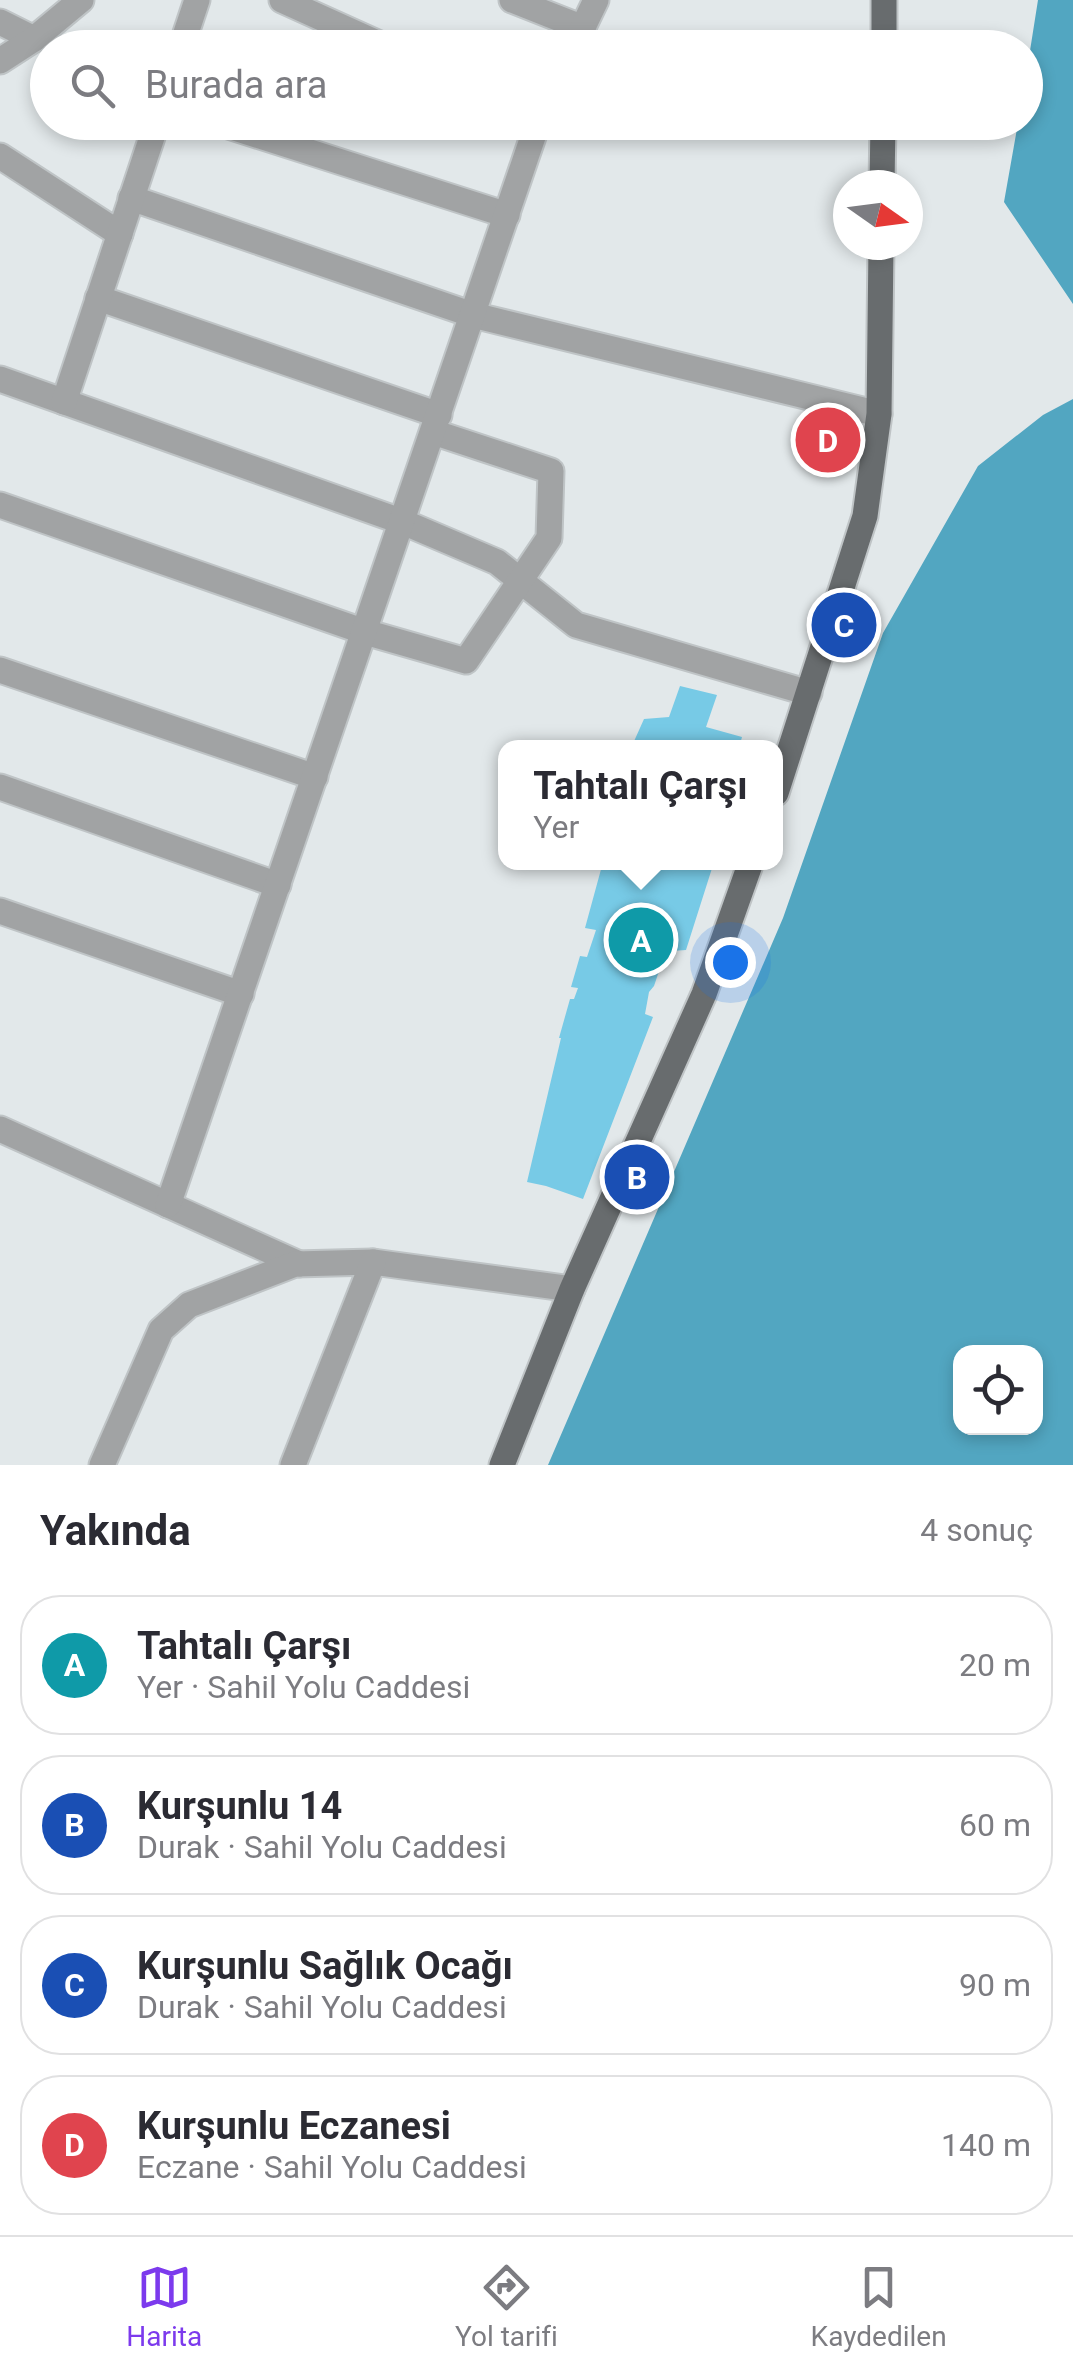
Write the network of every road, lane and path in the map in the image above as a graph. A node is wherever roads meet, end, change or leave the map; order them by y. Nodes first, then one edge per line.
1 (81, 0) edge
2 (197, 0) edge
3 (282, 0) edge
4 (512, 0) edge
5 (596, 0) edge
6 (884, 0) edge
7 (0, 22) edge
8 (45, 30) edge
9 (188, 30) edge
10 (348, 30) edge
11 (564, 30) edge
12 (582, 30) edge
13 (884, 30) edge
14 (30, 37) edge
15 (30, 42) edge
16 (0, 61) edge
17 (150, 140) edge
18 (272, 140) edge
19 (532, 140) edge
20 (883, 140) edge
21 (0, 156) edge
22 (882, 170) edge
23 (131, 198) junction
24 (507, 215) junction
25 (120, 234) junction
26 (881, 260) edge
27 (98, 298) junction
28 (473, 315) junction
29 (0, 379) edge
30 (64, 402) junction
31 (879, 414) junction
32 (436, 424) junction
33 (0, 505) edge
34 (402, 522) junction
35 (521, 581) junction
36 (365, 632) junction
37 (0, 670) edge
38 (809, 693) junction
39 (783, 772) edge
40 (315, 777) junction
41 (0, 787) edge
42 (748, 870) edge
43 (278, 885) junction
44 (0, 911) edge
45 (241, 994) junction
46 (0, 1130) edge
47 (168, 1205) junction
48 (373, 1262) junction
49 (300, 1264) junction
50 (572, 1289) junction
51 (102, 1465) edge
52 (293, 1465) edge
53 (502, 1465) edge

1 - 8 street
2 - 9 street
3 - 10 street
4 - 11 street
5 - 12 street
6 - 13 main road
7 - 14 street
15 - 16 street
17 - 23 street
18 - 24 street
19 - 24 street
20 - 22 main road
21 - 25 street
23 - 25 street
23 - 28 street
24 - 28 street
25 - 27 street
26 - 31 main road
27 - 30 street
27 - 32 street
28 - 31 street
28 - 32 street
29 - 30 street
30 - 34 street
31 - 38 main road
32 - 34 street
32 - 35 street
33 - 36 street
34 - 35 street
34 - 36 street
35 - 36 street
35 - 38 street
36 - 40 street
37 - 40 street
38 - 39 main road
40 - 43 street
41 - 43 street
42 - 50 main road
43 - 45 street
44 - 45 street
45 - 47 street
46 - 47 street
47 - 49 street
48 - 49 street
48 - 50 street
48 - 52 street
49 - 51 street
50 - 53 main road

